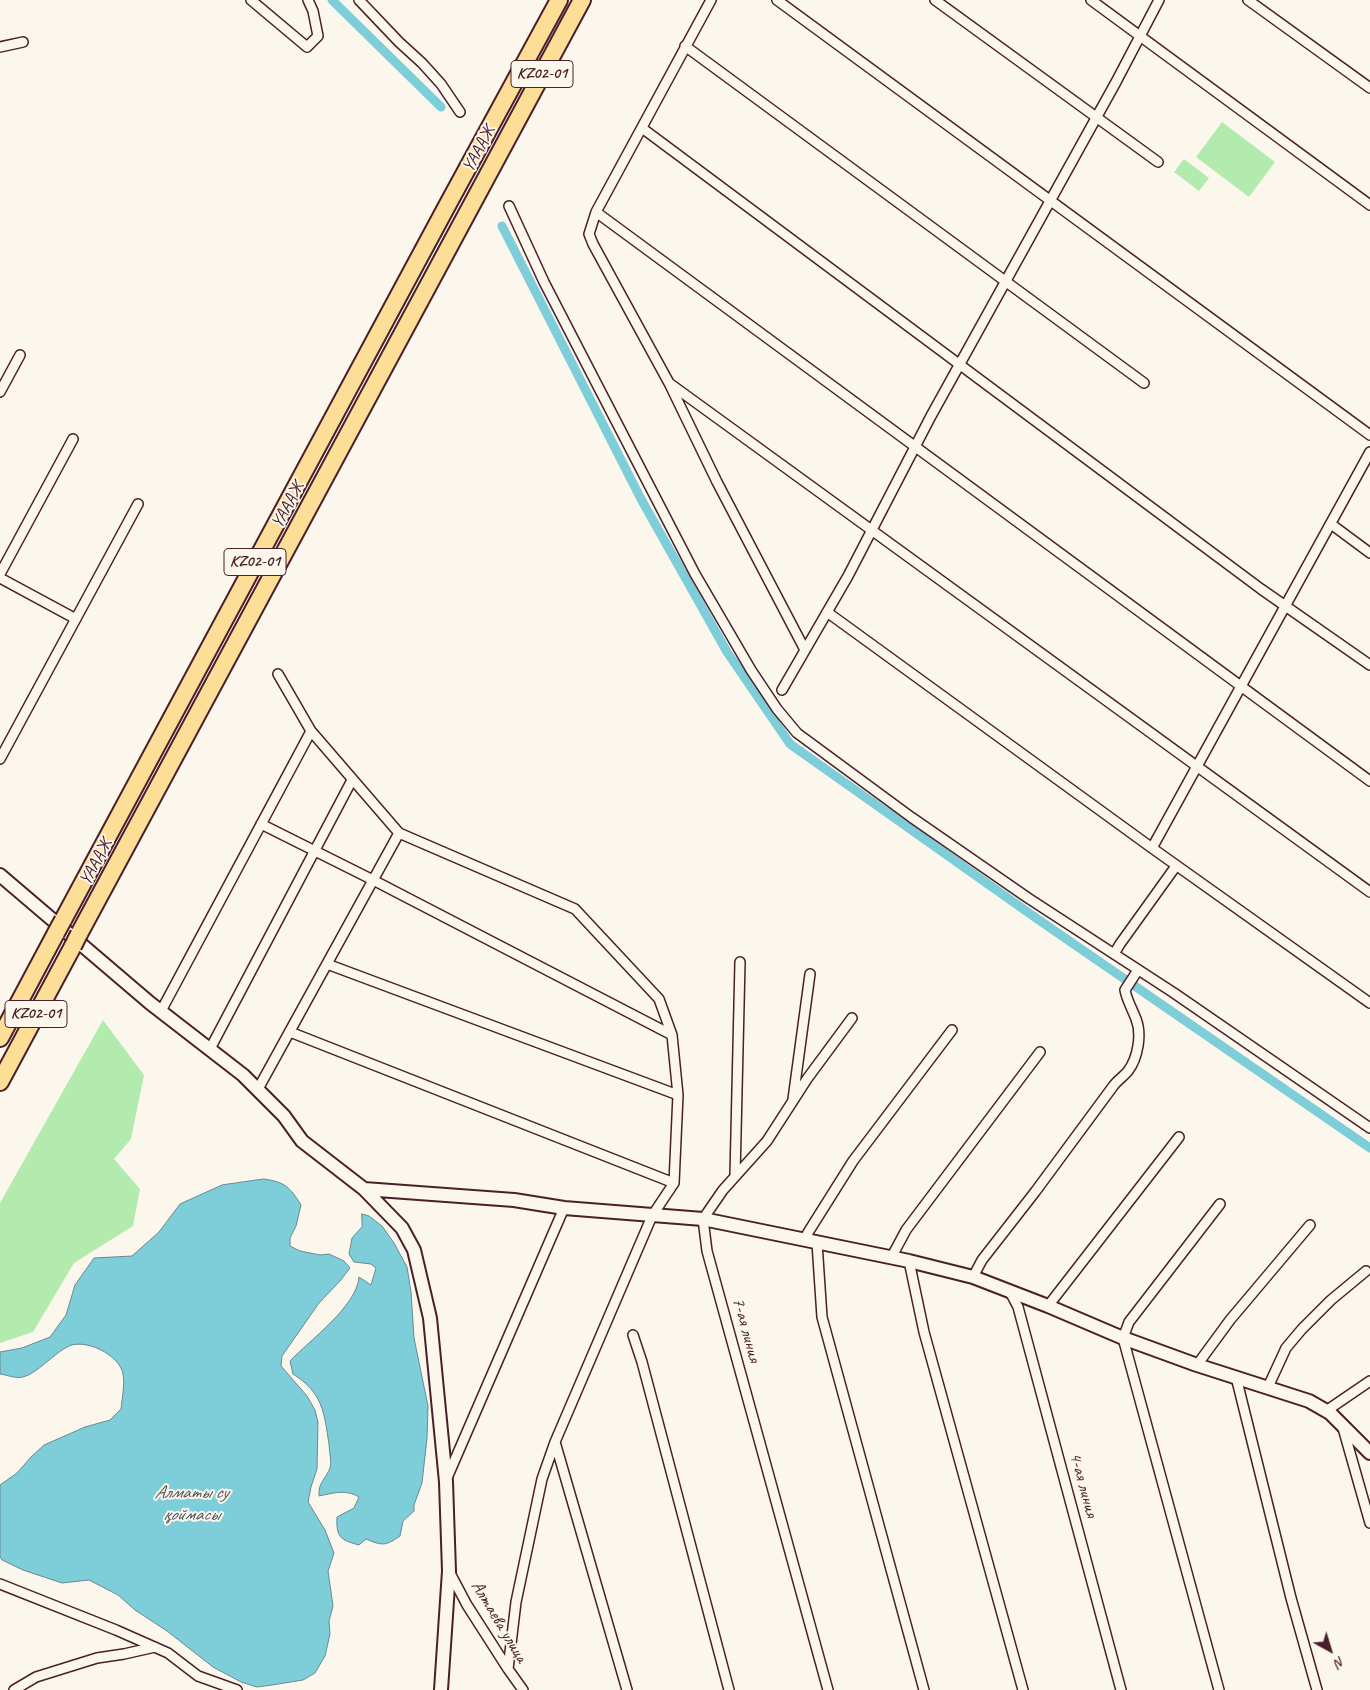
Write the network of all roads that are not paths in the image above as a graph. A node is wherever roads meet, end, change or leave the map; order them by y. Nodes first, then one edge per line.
1 (250, 0) edge
2 (308, 0) edge
3 (359, 0) edge
4 (559, 0) edge
5 (582, 0) edge
6 (711, 0) edge
7 (777, 0) edge
8 (935, 0) edge
9 (1091, 0) edge
10 (1159, 0) edge
11 (1248, 0) edge
12 (1140, 36) junction
13 (23, 42) dead end
14 (685, 46) junction
15 (0, 47) edge
16 (1370, 88) edge
17 (460, 112) dead end
18 (1096, 117) junction
19 (642, 128) junction
20 (1158, 162) dead end
21 (1050, 200) junction
22 (1370, 204) edge
23 (509, 206) dead end
24 (596, 212) junction
25 (1004, 281) junction
26 (20, 355) dead end
27 (959, 365) junction
28 (669, 383) junction
29 (1144, 383) dead end
30 (0, 392) edge
31 (1370, 436) edge
32 (73, 440) dead end
33 (915, 447) junction
34 (1370, 452) edge
35 (138, 504) dead end
36 (1331, 524) junction
37 (871, 530) junction
38 (1370, 553) edge
39 (0, 574) edge
40 (0, 578) edge
41 (1286, 606) junction
42 (827, 612) junction
43 (76, 618) junction
44 (805, 650) junction
45 (1370, 665) edge
46 (278, 674) dead end
47 (1241, 687) junction
48 (782, 690) dead end
49 (311, 731) junction
50 (0, 759) edge
51 (1197, 767) junction
52 (352, 780) junction
53 (1370, 781) edge
54 (261, 824) junction
55 (399, 833) junction
56 (1152, 848) junction
57 (314, 852) junction
58 (1176, 866) junction
59 (0, 875) edge
60 (373, 880) junction
61 (1370, 892) edge
62 (1114, 954) junction
63 (740, 962) dead end
64 (328, 964) junction
65 (1136, 973) junction
66 (810, 974) dead end
67 (1370, 1003) edge
68 (161, 1011) junction
69 (852, 1018) dead end
70 (952, 1030) dead end
71 (290, 1032) junction
72 (672, 1035) junction
73 (0, 1038) edge
74 (210, 1049) junction
75 (1040, 1052) dead end
76 (0, 1082) edge
77 (258, 1089) junction
78 (678, 1095) junction
79 (793, 1101) junction
80 (1370, 1128) edge
81 (1179, 1136) dead end
82 (735, 1176) junction
83 (674, 1183) junction
84 (364, 1189) junction
85 (1220, 1204) dead end
86 (564, 1208) junction
87 (652, 1216) junction
88 (703, 1220) junction
89 (1310, 1225) dead end
90 (804, 1240) junction
91 (817, 1244) junction
92 (891, 1258) junction
93 (909, 1261) junction
94 (1366, 1271) dead end
95 (973, 1277) junction
96 (1009, 1290) junction
97 (1048, 1306) junction
98 (633, 1335) dead end
99 (1123, 1338) junction
100 (1197, 1365) junction
101 (1236, 1377) junction
102 (1370, 1381) edge
103 (1268, 1387) junction
104 (1326, 1411) junction
105 (1342, 1423) junction
106 (555, 1442) junction
107 (1370, 1453) edge
108 (446, 1482) junction
109 (1370, 1523) edge
110 (449, 1571) junction
111 (0, 1584) edge
112 (155, 1647) junction
113 (508, 1669) junction
114 (14, 1690) edge
115 (237, 1690) edge
116 (441, 1690) edge
117 (523, 1690) edge
118 (627, 1690) edge
119 (729, 1690) edge
120 (828, 1690) edge
121 (924, 1690) edge
122 (1023, 1690) edge
123 (1121, 1690) edge
124 (1219, 1690) edge
125 (1317, 1690) edge

1 - 2 street
3 - 17 street
4 - 73 highway, ҮАААЖ / KZ02-01
5 - 76 highway, ҮАААЖ / KZ02-01
6 - 14 street
7 - 21 street
8 - 18 street
9 - 12 street
10 - 12 street
11 - 16 street
12 - 18 street
12 - 22 street
13 - 15 street
14 - 19 street
14 - 25 street
18 - 20 street
18 - 21 street
19 - 24 street
19 - 27 street
21 - 25 street
21 - 31 street
23 - 62 street
24 - 28 street
24 - 33 street
25 - 27 street
25 - 29 street
26 - 30 street
27 - 33 street
27 - 41 street
28 - 37 street
28 - 44 street
32 - 39 street
33 - 37 street
33 - 47 street
34 - 36 street
35 - 43 street
36 - 38 street
36 - 41 street
37 - 42 street
37 - 51 street
40 - 43 street
41 - 45 street
41 - 47 street
42 - 44 street
42 - 56 street
43 - 50 street
44 - 48 street
46 - 49 street
47 - 51 street
47 - 53 street
49 - 52 street
49 - 54 street
51 - 56 street
51 - 61 street
52 - 55 street
52 - 57 street
54 - 57 street
54 - 68 street
55 - 60 street
55 - 72 street
56 - 58 street
57 - 60 street
57 - 74 street
58 - 62 street
58 - 67 street
59 - 68 street
60 - 64 street
60 - 72 street
62 - 65 street
63 - 82 street
64 - 71 street
64 - 78 street
65 - 80 street
65 - 95 street
66 - 79 street
68 - 74 street
69 - 79 street
70 - 90 street
71 - 77 street
71 - 83 street
72 - 78 street
74 - 77 street
75 - 92 street
77 - 84 street
78 - 83 street
79 - 82 street
81 - 97 street
82 - 88 street
83 - 87 street
84 - 86 street
84 - 108 street
85 - 99 street
86 - 87 street
86 - 108 street
87 - 88 street
87 - 106 street
88 - 90 street
88 - 120 street, 7-ая линия
89 - 100 street
90 - 91 street
91 - 92 street
91 - 121 street
92 - 93 street
93 - 95 street
93 - 122 street
94 - 103 street
95 - 96 street
96 - 97 street
96 - 123 street, 4-ая линия
97 - 99 street
98 - 119 street
99 - 100 street
99 - 124 street
100 - 101 street
101 - 103 street
101 - 125 street
102 - 104 street
103 - 104 street
104 - 105 street
105 - 107 street
105 - 109 street
106 - 113 street
106 - 118 street
108 - 110 street
110 - 113 street, Алтаева улица
110 - 116 street
111 - 112 street
112 - 114 street
112 - 115 street
113 - 117 street, Алтаева улица

